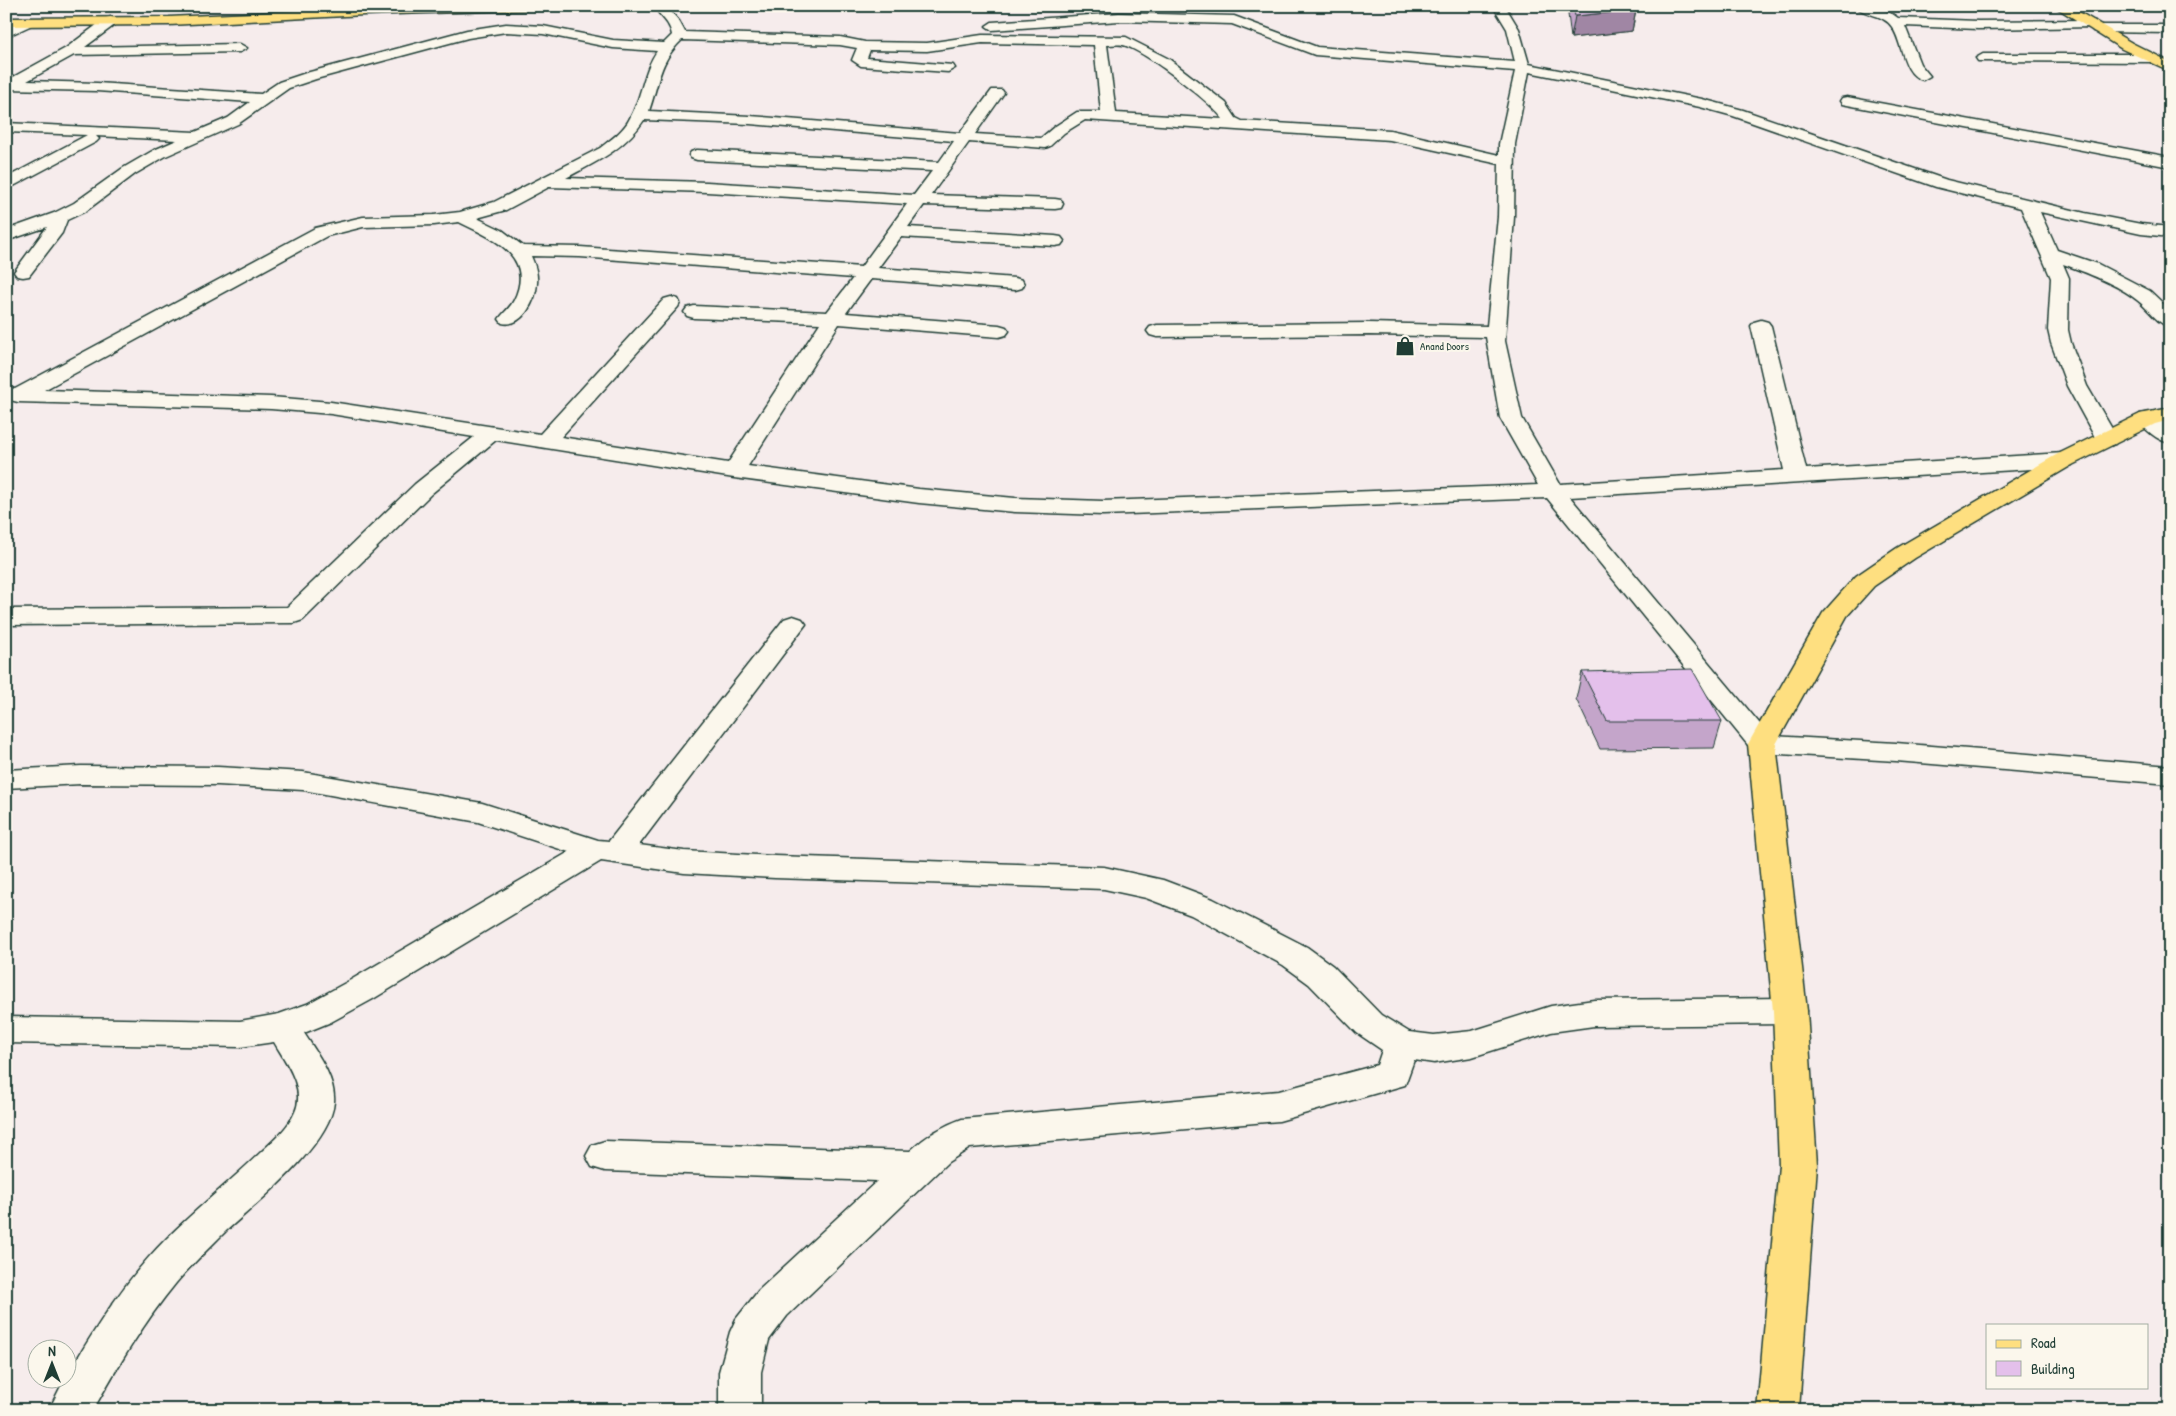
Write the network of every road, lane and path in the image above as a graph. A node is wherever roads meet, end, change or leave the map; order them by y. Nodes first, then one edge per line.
1 (526, 6) edge
2 (659, 6) edge
3 (1498, 6) edge
4 (1861, 6) edge
5 (2060, 6) edge
6 (999, 12) dead end
7 (111, 21) junction
8 (6, 22) edge
9 (27, 22) junction
10 (1896, 22) junction
11 (992, 26) junction
12 (2094, 26) junction
13 (2170, 29) edge
14 (6, 33) edge
15 (679, 36) junction
16 (982, 39) junction
17 (1100, 40) junction
18 (865, 46) junction
19 (665, 47) junction
20 (240, 48) dead end
21 (70, 51) junction
22 (966, 57) dead end
23 (1982, 58) dead end
24 (2163, 63) edge
25 (1523, 67) junction
26 (948, 68) dead end
27 (1923, 76) dead end
28 (8, 85) edge
29 (997, 93) dead end
30 (264, 99) junction
31 (1846, 102) dead end
32 (639, 115) junction
33 (1109, 116) junction
34 (1238, 125) junction
35 (6, 127) edge
36 (200, 136) junction
37 (965, 137) junction
38 (91, 138) dead end
39 (698, 155) dead end
40 (1507, 160) junction
41 (2170, 162) edge
42 (942, 167) junction
43 (545, 182) junction
44 (6, 185) edge
45 (918, 200) junction
46 (1055, 204) dead end
47 (2028, 205) junction
48 (60, 217) junction
49 (461, 217) junction
50 (895, 231) junction
51 (2170, 232) edge
52 (6, 236) edge
53 (1055, 241) dead end
54 (520, 251) junction
55 (2050, 254) junction
56 (23, 272) dead end
57 (866, 272) junction
58 (1015, 284) dead end
59 (671, 303) dead end
60 (694, 312) dead end
61 (833, 318) junction
62 (509, 319) dead end
63 (2170, 321) edge
64 (1761, 326) dead end
65 (999, 331) dead end
66 (1157, 332) dead end
67 (1496, 332) junction
68 (10, 397) edge
69 (2162, 424) edge
70 (492, 433) junction
71 (2107, 439) junction
72 (545, 442) junction
73 (2064, 460) junction
74 (734, 471) junction
75 (1797, 476) junction
76 (1553, 491) junction
77 (6, 617) edge
78 (793, 624) dead end
79 (1762, 744) junction
80 (2170, 775) edge
81 (6, 780) edge
82 (607, 852) junction
83 (1790, 1011) junction
84 (283, 1027) junction
85 (6, 1030) edge
86 (1401, 1045) junction
87 (604, 1156) dead end
88 (917, 1168) junction
89 (70, 1410) edge
90 (740, 1410) edge
91 (1778, 1410) edge

1 - 7 main road
2 - 15 street
3 - 25 street
4 - 10 street
5 - 12 main road
6 - 11 street
7 - 9 main road
7 - 21 street
8 - 9 main road
9 - 14 street
10 - 12 street
10 - 27 street
11 - 16 street
11 - 25 street
12 - 13 street
12 - 24 main road
15 - 18 street
15 - 19 street
16 - 17 street
16 - 18 street
16 - 22 street
17 - 33 street
17 - 34 street
18 - 26 street
19 - 30 street
19 - 32 street
20 - 21 street
21 - 28 street
23 - 24 street
25 - 40 street
25 - 47 street
28 - 30 street
29 - 37 street
30 - 36 street
31 - 41 street
32 - 37 street
32 - 43 street
33 - 34 street
33 - 37 street
34 - 40 street
35 - 36 street
36 - 48 street
37 - 42 street
38 - 44 street
39 - 42 street
40 - 67 street
42 - 45 street
43 - 45 street
43 - 49 street
45 - 46 street
45 - 50 street
47 - 51 street
47 - 55 street
48 - 52 street
48 - 56 street
49 - 54 street
49 - 68 street
50 - 53 street
50 - 57 street
54 - 57 street
54 - 62 street
55 - 63 street
55 - 71 street
57 - 58 street
57 - 61 street
59 - 72 street
60 - 61 street
61 - 65 street
61 - 74 street
64 - 75 street
66 - 67 street
67 - 76 street
68 - 70 street
69 - 71 main road
70 - 72 street
70 - 77 street
71 - 73 main road
72 - 74 street
73 - 75 street
73 - 79 main road
74 - 76 street
75 - 76 street
76 - 79 street
78 - 82 street
79 - 80 street
79 - 83 main road
81 - 82 street
82 - 84 street
82 - 86 street
83 - 86 street
83 - 91 main road
84 - 85 street
84 - 89 street
86 - 88 street
87 - 88 street
88 - 90 street

